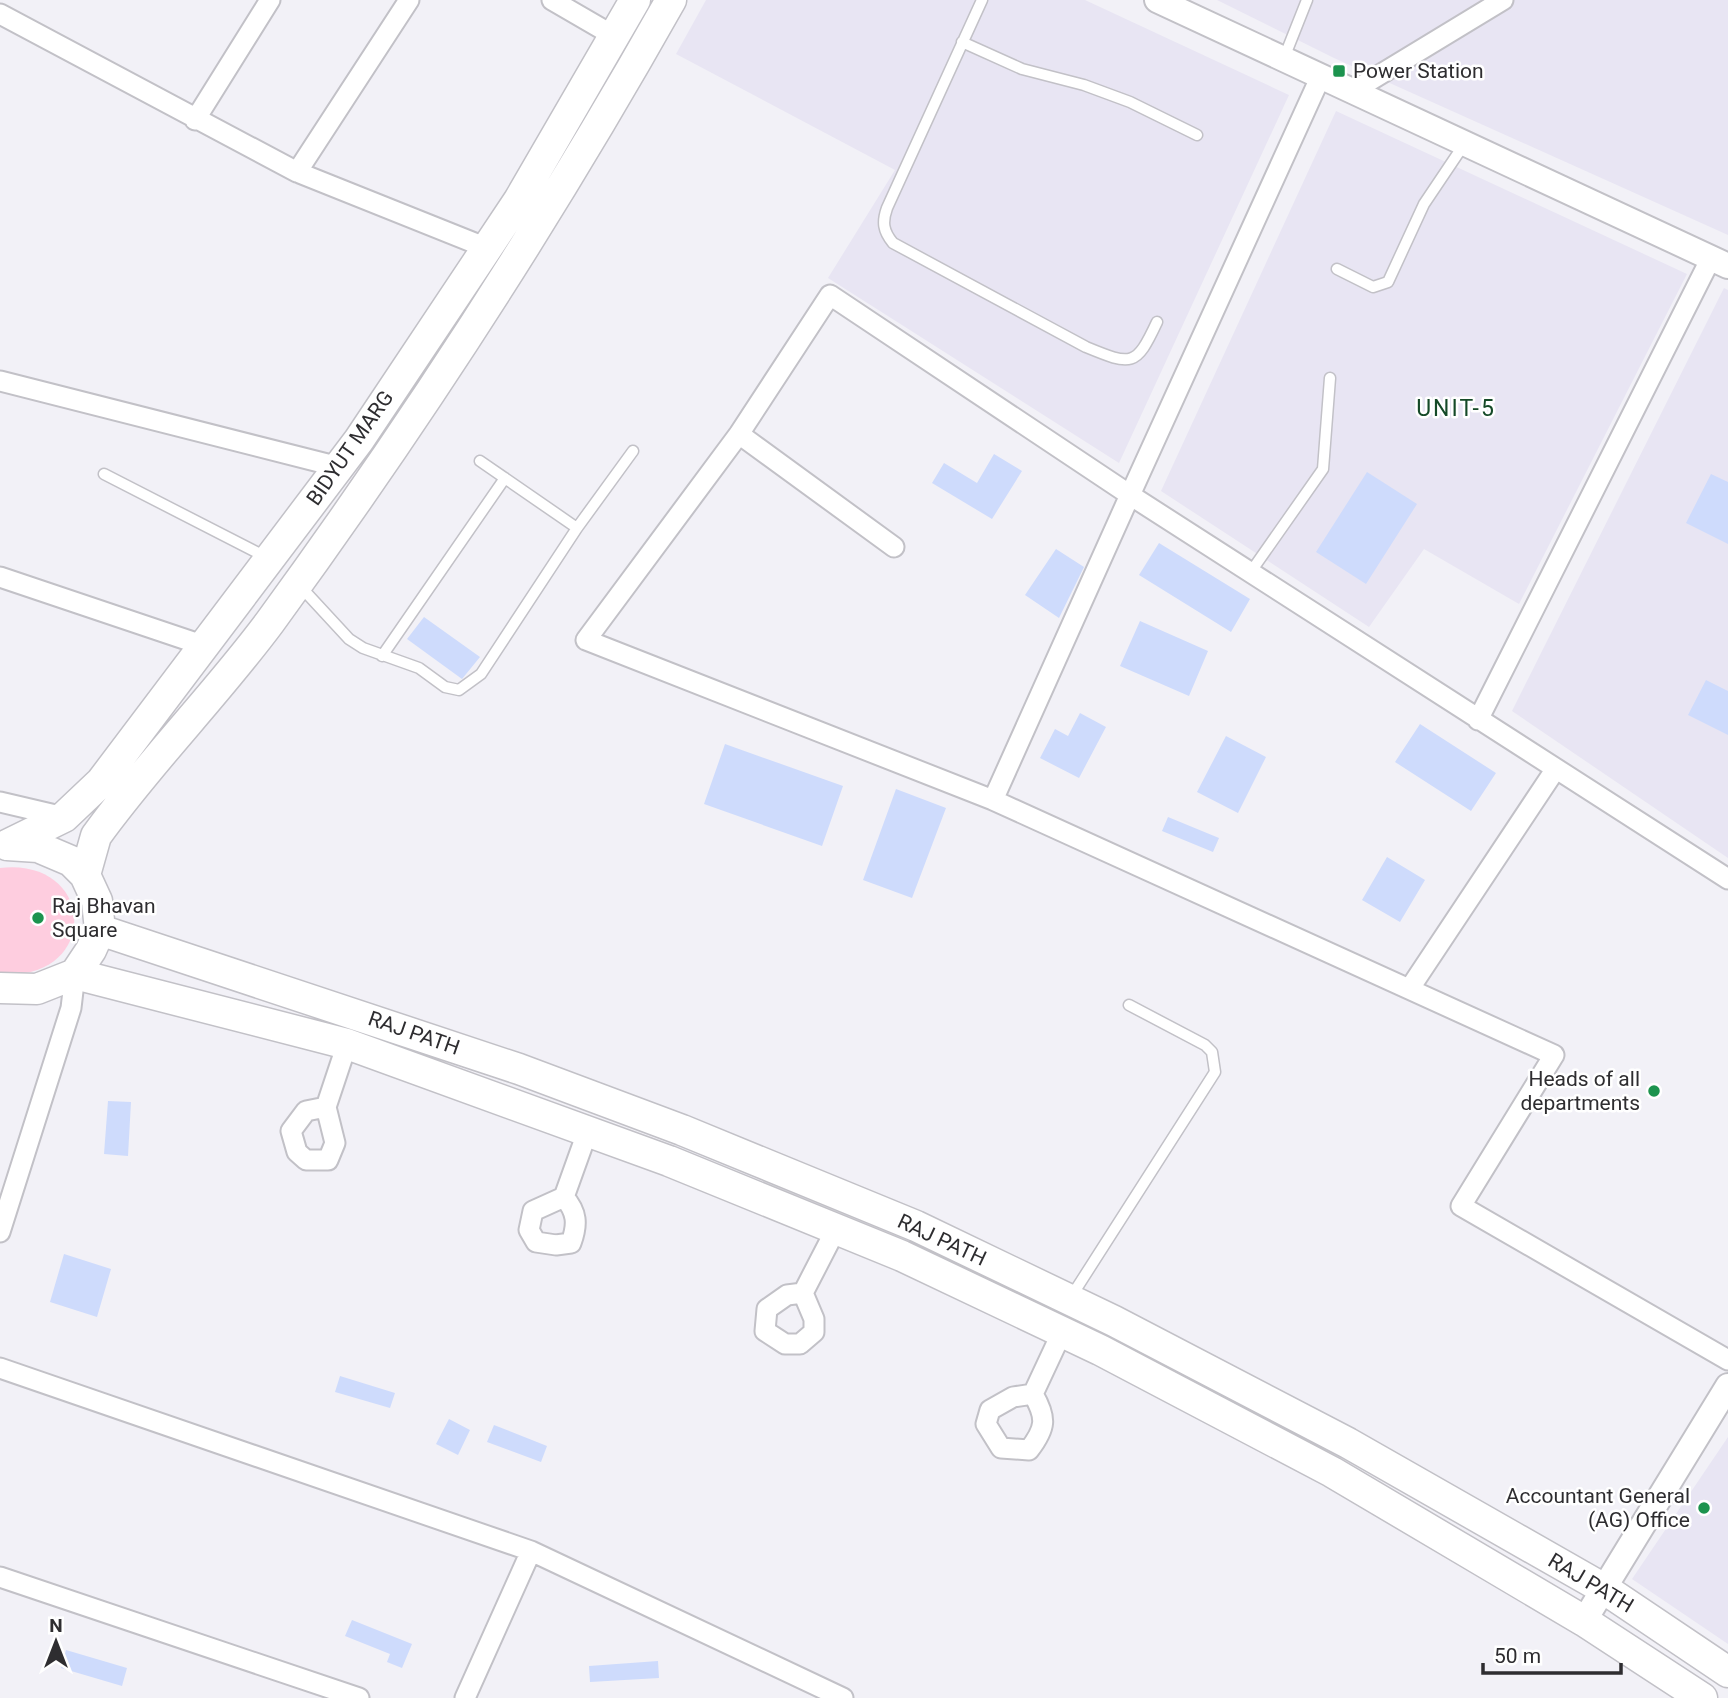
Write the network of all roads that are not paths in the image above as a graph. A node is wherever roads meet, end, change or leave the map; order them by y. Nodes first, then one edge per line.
1 (270, 0) edge
2 (409, 0) edge
3 (552, 0) edge
4 (635, 0) edge
5 (671, 0) edge
6 (982, 0) edge
7 (1157, 0) edge
8 (1307, 0) edge
9 (1503, 0) edge
10 (0, 14) edge
11 (614, 36) junction
12 (962, 41) junction
13 (1283, 60) junction
14 (1320, 78) junction
15 (1353, 91) junction
16 (195, 120) junction
17 (1197, 135) dead end
18 (1465, 144) junction
19 (297, 172) junction
20 (487, 248) junction
21 (1719, 262) edge
22 (1337, 269) dead end
23 (1157, 321) dead end
24 (1330, 378) dead end
25 (0, 381) edge
26 (739, 434) junction
27 (634, 451) dead end
28 (480, 461) dead end
29 (339, 467) junction
30 (104, 474) dead end
31 (505, 478) junction
32 (1130, 495) junction
33 (577, 528) junction
34 (894, 547) dead end
35 (270, 559) junction
36 (1251, 573) junction
37 (0, 577) edge
38 (297, 583) junction
39 (205, 646) junction
40 (382, 656) junction
41 (1478, 720) junction
42 (1555, 770) junction
43 (993, 800) junction
44 (0, 802) edge
45 (64, 817) junction
46 (3, 846) edge
47 (85, 875) junction
48 (1728, 879) edge
49 (100, 929) junction
50 (75, 974) junction
51 (0, 988) edge
52 (1410, 988) junction
53 (37, 989) junction
54 (1129, 1005) dead end
55 (71, 1008) junction
56 (346, 1044) junction
57 (326, 1107) dead end
58 (588, 1130) junction
59 (564, 1196) dead end
60 (836, 1229) junction
61 (0, 1232) edge
62 (803, 1293) dead end
63 (1070, 1299) junction
64 (1062, 1332) junction
65 (1728, 1360) edge
66 (0, 1368) edge
67 (1728, 1386) edge
68 (1032, 1394) dead end
69 (531, 1551) junction
70 (0, 1577) edge
71 (1606, 1590) junction
72 (1584, 1621) junction
73 (1728, 1672) edge
74 (359, 1698) edge
75 (466, 1698) edge
76 (843, 1698) edge
77 (1702, 1698) edge

1 - 16 street
2 - 19 street
3 - 11 street
4 - 11 main road, BIDYUT MARG
5 - 38 main road, BIDYUT MARG
6 - 12 lane
7 - 13 street
8 - 13 lane
9 - 15 street
10 - 16 street
11 - 20 main road, BIDYUT MARG
12 - 17 lane
12 - 23 lane
13 - 14 street
14 - 15 street
14 - 32 street
15 - 18 street
16 - 19 street
18 - 21 street
18 - 22 lane
19 - 20 street
20 - 29 main road, BIDYUT MARG
21 - 41 street
24 - 36 lane
25 - 29 street
26 - 32 street
26 - 34 street
26 - 43 street
27 - 33 lane
28 - 31 lane
29 - 35 main road, BIDYUT MARG
30 - 35 lane
31 - 33 lane
31 - 40 lane
32 - 36 street
32 - 43 street
33 - 40 lane
35 - 39 main road, BIDYUT MARG
36 - 41 street
37 - 39 street
38 - 40 lane
38 - 47 main road, BIDYUT MARG
39 - 45 main road, BIDYUT MARG
41 - 42 street
42 - 48 street
42 - 52 street
43 - 52 street
44 - 45 street
45 - 46 main road, BIDYUT MARG
46 - 47 main road
47 - 49 main road
49 - 50 main road
49 - 63 main road, RAJ PATH
50 - 53 main road
50 - 55 street
50 - 56 main road, RAJ PATH
51 - 53 main road
52 - 65 street
53 - 55 street
54 - 63 lane
55 - 61 street
56 - 57 street
56 - 58 main road, RAJ PATH
58 - 59 street
58 - 60 main road, RAJ PATH
60 - 62 street
60 - 64 main road, RAJ PATH
63 - 71 main road, RAJ PATH
64 - 68 street
64 - 72 main road, RAJ PATH
66 - 69 street
67 - 71 street
69 - 75 street
69 - 76 street
70 - 74 street
71 - 72 street
71 - 73 main road, RAJ PATH
72 - 77 main road, RAJ PATH

